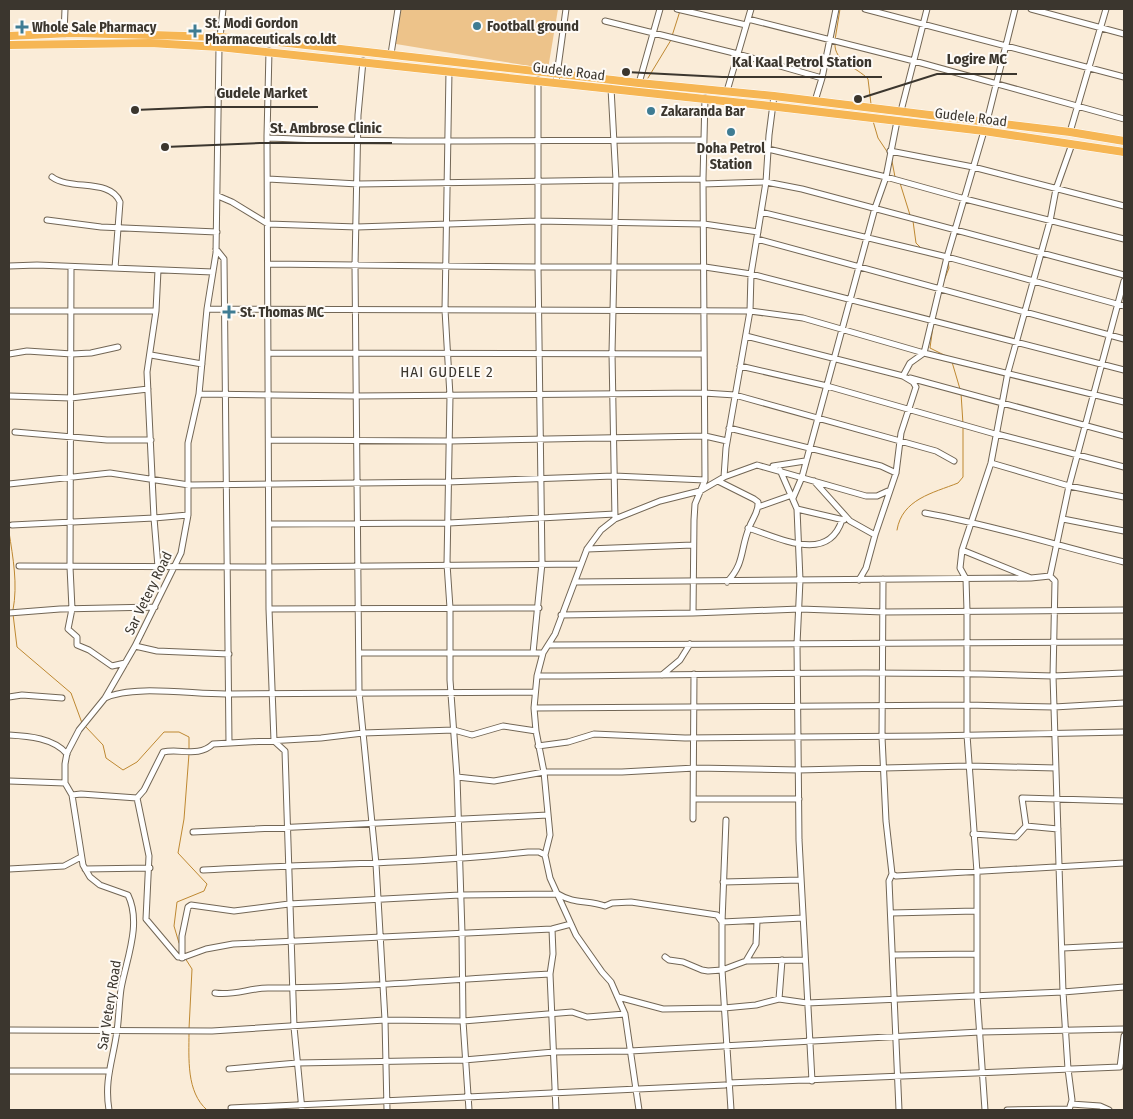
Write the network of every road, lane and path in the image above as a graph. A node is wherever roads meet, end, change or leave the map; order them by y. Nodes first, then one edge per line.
1 (65, 9) edge
2 (223, 9) edge
3 (398, 9) edge
4 (566, 9) edge
5 (660, 9) edge
6 (677, 9) edge
7 (751, 9) edge
8 (836, 9) edge
9 (865, 9) edge
10 (927, 9) edge
11 (1015, 9) edge
12 (1031, 9) edge
13 (1106, 9) edge
14 (605, 22) dead end
15 (747, 22) junction
16 (924, 23) junction
17 (1100, 27) junction
18 (64, 34) junction
19 (654, 34) junction
20 (1124, 34) edge
21 (10, 36) edge
22 (220, 37) junction
23 (828, 39) junction
24 (9, 45) edge
25 (219, 46) junction
26 (1005, 46) junction
27 (269, 52) junction
28 (391, 54) junction
29 (738, 54) junction
30 (363, 61) junction
31 (914, 61) junction
32 (1088, 68) junction
33 (449, 71) junction
34 (557, 73) junction
35 (1124, 77) edge
36 (822, 78) junction
37 (538, 79) junction
38 (556, 82) junction
39 (640, 84) junction
40 (997, 84) junction
41 (611, 88) junction
42 (727, 91) junction
43 (774, 96) junction
44 (705, 98) junction
45 (815, 102) junction
46 (774, 106) junction
47 (1078, 106) junction
48 (901, 111) junction
49 (1124, 119) edge
50 (897, 121) junction
51 (987, 121) junction
52 (984, 131) junction
53 (1070, 132) junction
54 (267, 138) junction
55 (538, 139) junction
56 (448, 140) junction
57 (613, 140) junction
58 (704, 140) junction
59 (1124, 141) edge
60 (358, 142) junction
61 (1072, 144) junction
62 (768, 149) junction
63 (890, 151) junction
64 (1124, 152) edge
65 (973, 167) junction
66 (52, 177) dead end
67 (886, 177) junction
68 (268, 179) junction
69 (616, 180) junction
70 (703, 181) junction
71 (447, 182) junction
72 (537, 182) junction
73 (766, 182) junction
74 (358, 184) junction
75 (1056, 189) junction
76 (218, 196) junction
77 (965, 199) junction
78 (1124, 206) edge
79 (875, 208) junction
80 (761, 212) junction
81 (46, 220) dead end
82 (537, 221) junction
83 (1050, 222) junction
84 (446, 223) junction
85 (268, 224) junction
86 (614, 224) junction
87 (704, 224) junction
88 (118, 227) junction
89 (357, 227) junction
90 (955, 229) junction
91 (217, 232) junction
92 (758, 232) junction
93 (756, 239) junction
94 (868, 239) junction
95 (1124, 239) edge
96 (216, 249) junction
97 (1041, 252) junction
98 (947, 257) junction
99 (268, 264) junction
100 (9, 266) edge
101 (355, 266) junction
102 (71, 267) junction
103 (445, 267) junction
104 (538, 267) junction
105 (614, 267) junction
106 (705, 267) junction
107 (115, 268) junction
108 (859, 268) junction
109 (158, 270) junction
110 (213, 272) junction
111 (751, 274) junction
112 (1124, 275) edge
113 (1032, 281) junction
114 (1124, 281) edge
115 (939, 290) junction
116 (851, 298) junction
117 (1117, 304) junction
118 (1124, 306) edge
119 (207, 309) junction
120 (226, 309) junction
121 (268, 309) junction
122 (355, 309) junction
123 (445, 310) junction
124 (538, 310) junction
125 (612, 310) junction
126 (72, 311) junction
127 (156, 311) junction
128 (703, 311) junction
129 (750, 311) junction
130 (9, 312) edge
131 (1024, 312) junction
132 (932, 321) junction
133 (842, 328) junction
134 (1109, 335) junction
135 (746, 336) junction
136 (1124, 339) edge
137 (1017, 342) junction
138 (118, 347) dead end
139 (356, 352) junction
140 (447, 352) junction
141 (268, 353) junction
142 (538, 353) junction
143 (9, 354) edge
144 (72, 354) junction
145 (612, 354) junction
146 (704, 354) junction
147 (924, 354) junction
148 (151, 355) junction
149 (835, 359) junction
150 (202, 364) junction
151 (1102, 364) junction
152 (740, 366) junction
153 (1124, 370) edge
154 (1008, 372) junction
155 (902, 376) junction
156 (909, 378) junction
157 (827, 386) junction
158 (148, 390) junction
159 (704, 393) junction
160 (199, 394) junction
161 (226, 394) junction
162 (269, 394) junction
163 (613, 394) junction
164 (1094, 394) junction
165 (539, 395) junction
166 (9, 396) edge
167 (356, 396) junction
168 (450, 396) junction
169 (735, 396) junction
170 (70, 398) junction
171 (1124, 402) edge
172 (1002, 404) junction
173 (908, 411) junction
174 (817, 419) junction
175 (1086, 426) junction
176 (729, 428) junction
177 (15, 432) dead end
178 (996, 434) junction
179 (705, 436) junction
180 (1124, 436) edge
181 (70, 438) junction
182 (540, 438) junction
183 (150, 440) junction
184 (269, 440) junction
185 (727, 441) junction
186 (900, 441) junction
187 (356, 442) junction
188 (450, 442) junction
189 (810, 449) junction
190 (1077, 456) junction
191 (805, 461) junction
192 (954, 461) dead end
193 (991, 463) junction
194 (768, 466) junction
195 (1124, 467) edge
196 (780, 470) junction
197 (896, 473) junction
198 (70, 476) junction
199 (614, 476) junction
200 (724, 477) junction
201 (802, 477) junction
202 (151, 478) junction
203 (541, 480) junction
204 (705, 480) junction
205 (718, 481) junction
206 (813, 481) junction
207 (447, 482) junction
208 (356, 483) junction
209 (9, 484) edge
210 (227, 484) junction
211 (270, 484) junction
212 (189, 485) junction
213 (1069, 486) junction
214 (700, 491) junction
215 (888, 491) junction
216 (792, 497) junction
217 (1124, 497) edge
218 (758, 507) junction
219 (797, 509) junction
220 (925, 513) dead end
221 (188, 515) junction
222 (615, 516) junction
223 (154, 518) junction
224 (541, 518) junction
225 (1062, 519) junction
226 (842, 520) junction
227 (850, 520) junction
228 (972, 521) junction
229 (70, 522) junction
230 (449, 522) junction
231 (270, 524) junction
232 (358, 524) junction
233 (12, 525) dead end
234 (748, 528) junction
235 (1124, 531) edge
236 (875, 535) junction
237 (798, 544) junction
238 (693, 545) junction
239 (1055, 546) junction
240 (587, 549) junction
241 (962, 550) junction
242 (1124, 562) edge
243 (542, 563) junction
244 (448, 564) junction
245 (582, 564) junction
246 (358, 565) junction
247 (19, 566) dead end
248 (70, 566) junction
249 (158, 567) junction
250 (176, 567) junction
251 (228, 567) junction
252 (270, 567) junction
253 (1050, 576) junction
254 (1031, 578) junction
255 (883, 579) junction
256 (966, 579) junction
257 (800, 580) junction
258 (859, 580) junction
259 (575, 582) junction
260 (693, 582) junction
261 (727, 582) junction
262 (155, 607) junction
263 (269, 608) junction
264 (358, 608) junction
265 (450, 608) junction
266 (539, 608) junction
267 (72, 609) junction
268 (800, 609) junction
269 (1124, 610) edge
270 (884, 612) junction
271 (967, 612) junction
272 (1053, 612) junction
273 (9, 613) edge
274 (693, 613) junction
275 (561, 615) junction
276 (1053, 641) junction
277 (1124, 642) edge
278 (883, 643) junction
279 (966, 643) junction
280 (690, 644) junction
281 (797, 644) junction
282 (135, 646) junction
283 (549, 646) junction
284 (450, 652) junction
285 (533, 652) junction
286 (359, 653) junction
287 (544, 653) junction
288 (229, 654) junction
289 (125, 663) junction
290 (798, 673) junction
291 (967, 673) junction
292 (1124, 673) edge
293 (694, 674) junction
294 (884, 674) junction
295 (662, 675) junction
296 (537, 676) junction
297 (1052, 676) junction
298 (359, 692) junction
299 (534, 692) junction
300 (272, 693) junction
301 (452, 693) junction
302 (229, 694) junction
303 (9, 697) edge
304 (62, 698) dead end
305 (105, 698) junction
306 (1124, 703) edge
307 (967, 705) junction
308 (695, 706) junction
309 (884, 706) junction
310 (1054, 706) junction
311 (798, 707) junction
312 (534, 708) junction
313 (454, 730) junction
314 (536, 731) junction
315 (1124, 732) edge
316 (363, 733) junction
317 (1055, 733) junction
318 (9, 735) edge
319 (797, 736) junction
320 (967, 736) junction
321 (882, 737) junction
322 (274, 740) junction
323 (230, 743) junction
324 (538, 746) junction
325 (67, 754) junction
326 (884, 766) junction
327 (969, 766) junction
328 (695, 768) junction
329 (1056, 768) junction
330 (798, 770) junction
331 (544, 772) junction
332 (457, 777) junction
333 (9, 781) edge
334 (65, 783) junction
335 (72, 795) junction
336 (137, 798) junction
337 (694, 799) junction
338 (799, 799) junction
339 (1057, 800) junction
340 (1124, 801) edge
341 (548, 816) junction
342 (458, 818) junction
343 (693, 819) dead end
344 (726, 820) dead end
345 (371, 822) junction
346 (287, 826) junction
347 (1026, 826) junction
348 (1058, 829) junction
349 (193, 832) dead end
350 (973, 834) junction
351 (545, 855) junction
352 (81, 857) junction
353 (458, 858) junction
354 (1124, 863) edge
355 (376, 864) junction
356 (288, 865) junction
357 (1059, 866) junction
358 (150, 868) junction
359 (9, 869) edge
360 (85, 869) junction
361 (203, 870) dead end
362 (977, 872) junction
363 (892, 874) junction
364 (800, 880) junction
365 (723, 882) junction
366 (558, 894) junction
367 (460, 895) junction
368 (378, 900) junction
369 (289, 904) junction
370 (976, 911) junction
371 (892, 913) junction
372 (803, 918) junction
373 (757, 920) junction
374 (722, 922) junction
375 (572, 924) junction
376 (552, 929) junction
377 (462, 934) junction
378 (378, 936) junction
379 (291, 942) junction
380 (1124, 945) edge
381 (1063, 948) junction
382 (976, 954) junction
383 (892, 955) junction
384 (665, 957) dead end
385 (182, 958) junction
386 (782, 960) junction
387 (804, 960) junction
388 (746, 961) junction
389 (722, 970) junction
390 (550, 974) junction
391 (461, 979) junction
392 (382, 985) junction
393 (1124, 987) edge
394 (294, 988) junction
395 (1063, 992) junction
396 (215, 993) dead end
397 (977, 995) junction
398 (618, 997) junction
399 (779, 999) junction
400 (893, 999) junction
401 (807, 1003) junction
402 (724, 1008) junction
403 (553, 1013) junction
404 (626, 1014) junction
405 (385, 1020) junction
406 (462, 1020) junction
407 (294, 1027) junction
408 (1124, 1028) edge
409 (9, 1030) edge
410 (117, 1030) junction
411 (1065, 1030) junction
412 (980, 1032) junction
413 (1124, 1036) edge
414 (895, 1038) junction
415 (809, 1042) junction
416 (726, 1045) junction
417 (630, 1051) junction
418 (554, 1052) junction
419 (464, 1060) junction
420 (385, 1062) junction
421 (296, 1063) junction
422 (229, 1069) dead end
423 (1068, 1069) junction
424 (9, 1071) edge
425 (108, 1071) junction
426 (984, 1074) junction
427 (897, 1075) junction
428 (812, 1081) junction
429 (727, 1084) junction
430 (637, 1089) junction
431 (556, 1092) junction
432 (467, 1097) junction
433 (387, 1102) junction
434 (231, 1108) dead end
435 (302, 1108) edge
436 (1070, 1108) edge
437 (109, 1110) edge
438 (387, 1110) edge
439 (469, 1110) edge
440 (556, 1110) edge
441 (639, 1110) edge
442 (730, 1110) edge
443 (898, 1110) edge
444 (985, 1110) edge
445 (1007, 1110) edge
446 (1109, 1110) edge

1 - 18 street
2 - 22 street, Sar Vetery Road
3 - 28 street
4 - 34 street
5 - 19 street
6 - 15 street
7 - 15 street
8 - 23 street
9 - 16 street
10 - 16 street
11 - 26 street
12 - 17 street
13 - 17 street
14 - 19 street
15 - 23 street
15 - 29 street
16 - 26 street
16 - 31 street
17 - 20 street
17 - 32 street
18 - 21 highway, Gudele Road
18 - 22 highway, Gudele Road
19 - 29 street
19 - 39 street
22 - 25 street, Sar Vetery Road
22 - 28 highway, Gudele Road
23 - 31 street
23 - 36 street
24 - 25 highway, Gudele Road
25 - 27 highway, Gudele Road
25 - 76 street, Sar Vetery Road
26 - 32 street
26 - 40 street
27 - 30 highway, Gudele Road
27 - 54 street
28 - 34 highway, Gudele Road
29 - 36 street
29 - 42 street
30 - 33 highway, Gudele Road
30 - 60 street
31 - 40 street
31 - 48 street
32 - 35 street
32 - 47 street
33 - 37 highway, Gudele Road
33 - 56 street
34 - 38 street
34 - 39 highway, Gudele Road
36 - 45 street
37 - 38 highway, Gudele Road
37 - 55 street
38 - 41 highway, Gudele Road
39 - 42 highway, Gudele Road
40 - 47 street
40 - 51 street
41 - 44 highway, Gudele Road
41 - 57 street
42 - 43 highway, Gudele Road
43 - 45 highway, Gudele Road
43 - 46 street
44 - 46 highway, Gudele Road
44 - 58 street
45 - 48 highway, Gudele Road
46 - 50 highway, Gudele Road
46 - 62 street
47 - 49 street
47 - 53 street
48 - 51 highway, Gudele Road
50 - 52 highway, Gudele Road
50 - 63 street
51 - 53 highway, Gudele Road
52 - 61 highway, Gudele Road
52 - 65 street
53 - 59 highway, Gudele Road
54 - 60 street
54 - 68 street
55 - 56 street
55 - 57 street
55 - 72 street
56 - 60 street
56 - 71 street
57 - 58 street
57 - 69 street
58 - 70 street
60 - 74 street
61 - 64 highway, Gudele Road
61 - 75 street
62 - 67 street
62 - 73 street
63 - 65 street
63 - 67 street
65 - 75 street
65 - 77 street
66 - 88 street
67 - 77 street
67 - 79 street
68 - 74 street
68 - 85 street
69 - 70 street
69 - 72 street
69 - 86 street
70 - 73 street
70 - 87 street
71 - 72 street
71 - 74 street
71 - 84 street
72 - 82 street
73 - 79 street
73 - 80 street
74 - 89 street
75 - 78 street
75 - 83 street
76 - 85 street
76 - 91 street, Sar Vetery Road
77 - 83 street
77 - 90 street
79 - 90 street
79 - 94 street
80 - 92 street
80 - 94 street
81 - 88 street
82 - 84 street
82 - 86 street
82 - 104 street
83 - 95 street
83 - 97 street
84 - 89 street
84 - 103 street
85 - 89 street
85 - 99 street
86 - 87 street
86 - 105 street
87 - 92 street
87 - 106 street
88 - 91 street
88 - 107 street
89 - 101 street
90 - 97 street
90 - 98 street
91 - 96 street, Sar Vetery Road
92 - 93 street
93 - 108 street
93 - 111 street
94 - 98 street
94 - 108 street
96 - 110 street, Sar Vetery Road
96 - 120 street
97 - 112 street
97 - 113 street
98 - 113 street
98 - 115 street
99 - 101 street
99 - 121 street
100 - 102 street
101 - 103 street
101 - 122 street
102 - 107 street
102 - 126 street
103 - 104 street
103 - 123 street
104 - 105 street
104 - 124 street
105 - 106 street
105 - 125 street
106 - 111 street
106 - 128 street
107 - 109 street
108 - 115 street
108 - 116 street
109 - 110 street
109 - 127 street
110 - 119 street, Sar Vetery Road
111 - 116 street
111 - 129 street
113 - 117 street
113 - 131 street
114 - 117 street
115 - 131 street
115 - 132 street
116 - 132 street
116 - 133 street
117 - 118 street
117 - 134 street
119 - 120 street
119 - 150 street, Sar Vetery Road
120 - 121 street
120 - 161 street
121 - 122 street
121 - 141 street
122 - 123 street
122 - 139 street
123 - 124 street
123 - 140 street
124 - 125 street
124 - 142 street
125 - 128 street
125 - 145 street
126 - 127 street
126 - 130 street
126 - 144 street
127 - 148 street
128 - 129 street
128 - 146 street
129 - 133 street
129 - 135 street
131 - 134 street
131 - 137 street
132 - 137 street
132 - 147 street
133 - 147 street
133 - 149 street
134 - 136 street
134 - 151 street
135 - 149 street
135 - 152 street
137 - 151 street
137 - 154 street
138 - 144 street
139 - 140 street
139 - 141 street
139 - 167 street
140 - 142 street
140 - 168 street
141 - 162 street
142 - 145 street
142 - 165 street
143 - 144 street
144 - 170 street
145 - 146 street
145 - 163 street
146 - 159 street
147 - 154 street
147 - 155 street
148 - 150 street
148 - 158 street
149 - 155 street
149 - 157 street
150 - 160 street, Sar Vetery Road
151 - 153 street
151 - 164 street
152 - 157 street
152 - 169 street
154 - 164 street
154 - 172 street
155 - 156 street
156 - 172 street
156 - 173 street
157 - 173 street
157 - 174 street
158 - 170 street
158 - 183 street
159 - 163 street
159 - 169 street
159 - 179 street
160 - 161 street
160 - 212 street, Sar Vetery Road
161 - 162 street
161 - 210 street
162 - 167 street
162 - 184 street
163 - 165 street
163 - 199 street
164 - 171 street
164 - 175 street
165 - 168 street
165 - 182 street
166 - 170 street
167 - 168 street
167 - 187 street
168 - 188 street
169 - 174 street
169 - 176 street
170 - 181 street
172 - 175 street
172 - 178 street
173 - 178 street
173 - 186 street
174 - 186 street
174 - 189 street
175 - 180 street
175 - 190 street
176 - 185 street
176 - 189 street
177 - 181 street
178 - 190 street
178 - 193 street
179 - 182 street
179 - 185 street
179 - 204 street
181 - 183 street
181 - 198 street
182 - 188 street
182 - 203 street
183 - 202 street
184 - 187 street
184 - 211 street
185 - 200 street
186 - 192 street
186 - 197 street
187 - 188 street
187 - 208 street
188 - 207 street
189 - 191 street
189 - 197 street
190 - 195 street
190 - 213 street
191 - 194 street
191 - 201 street
193 - 213 street
193 - 228 street
194 - 196 street
194 - 200 street
196 - 201 street
196 - 216 street
197 - 215 street
198 - 202 street
198 - 209 street
198 - 229 street
199 - 203 street
199 - 204 street
199 - 222 street
200 - 205 street
201 - 206 street
201 - 216 street
202 - 212 street
202 - 223 street
203 - 207 street
203 - 224 street
204 - 214 street
205 - 214 street
205 - 218 street
206 - 215 street
206 - 227 street
207 - 208 street
207 - 230 street
208 - 211 street
208 - 232 street
210 - 211 street
210 - 212 street
210 - 251 street
211 - 231 street
212 - 221 street, Sar Vetery Road
213 - 217 street
213 - 225 street
214 - 222 street
214 - 238 street
215 - 236 street
216 - 218 street
216 - 219 street
218 - 234 street
219 - 226 street
219 - 237 street
220 - 228 street
221 - 223 street
221 - 250 street, Sar Vetery Road
222 - 224 street
222 - 240 street
223 - 229 street
223 - 249 street
224 - 230 street
224 - 243 street
225 - 235 street
225 - 239 street
226 - 227 street
226 - 237 street
227 - 236 street
228 - 239 street
228 - 241 street
229 - 233 street
229 - 248 street
230 - 232 street
230 - 244 street
231 - 232 street
231 - 252 street
232 - 246 street
234 - 237 street
234 - 261 street
236 - 258 street
237 - 257 street
238 - 240 street
238 - 260 street
239 - 242 street
239 - 253 street
240 - 245 street
241 - 254 street
241 - 256 street
243 - 244 street
243 - 245 street
243 - 266 street
244 - 246 street
244 - 265 street
245 - 259 street
246 - 252 street
246 - 264 street
247 - 248 street
248 - 249 street
248 - 267 street
249 - 250 street
250 - 251 street
250 - 262 street, Sar Vetery Road
251 - 252 street
251 - 288 street
252 - 263 street
253 - 254 street
253 - 272 street
254 - 256 street
255 - 256 street
255 - 258 street
255 - 270 street
256 - 271 street
257 - 258 street
257 - 261 street
257 - 268 street
259 - 260 street
259 - 275 street
260 - 261 street
260 - 274 street
262 - 267 street
262 - 282 street, Sar Vetery Road
263 - 264 street
263 - 300 street
264 - 265 street
264 - 286 street
265 - 266 street
265 - 284 street
266 - 285 street
267 - 273 street
267 - 289 street
268 - 270 street
268 - 274 street
268 - 281 street
269 - 272 street
270 - 271 street
270 - 278 street
271 - 272 street
271 - 279 street
272 - 276 street
274 - 275 street
275 - 283 street
276 - 277 street
276 - 279 street
276 - 297 street
278 - 279 street
278 - 281 street
278 - 294 street
279 - 291 street
280 - 281 street
280 - 283 street
280 - 295 street
281 - 290 street
282 - 288 street
282 - 289 street, Sar Vetery Road
283 - 287 street
284 - 285 street
284 - 286 street
284 - 301 street
285 - 287 street
286 - 298 street
287 - 296 street
288 - 302 street
289 - 305 street, Sar Vetery Road
290 - 293 street
290 - 294 street
290 - 311 street
291 - 294 street
291 - 297 street
291 - 307 street
292 - 297 street
293 - 295 street
293 - 308 street
294 - 309 street
295 - 296 street
296 - 299 street
297 - 310 street
298 - 300 street
298 - 301 street
298 - 316 street
299 - 301 street
299 - 312 street
300 - 302 street
300 - 322 street
301 - 313 street
302 - 305 street
302 - 323 street
303 - 304 street
305 - 325 street, Sar Vetery Road
306 - 310 street
307 - 309 street
307 - 310 street
307 - 320 street
308 - 311 street
308 - 312 street
308 - 328 street
309 - 311 street
309 - 321 street
310 - 317 street
311 - 319 street
312 - 314 street
313 - 314 street
313 - 316 street
313 - 332 street
314 - 324 street
315 - 317 street
316 - 322 street
316 - 345 street
317 - 320 street
317 - 329 street
318 - 325 street
319 - 321 street
319 - 324 street
319 - 330 street
320 - 321 street
320 - 327 street
321 - 326 street
322 - 323 street
322 - 346 street
323 - 336 street
324 - 331 street
325 - 334 street, Sar Vetery Road
326 - 327 street
326 - 330 street
326 - 363 street
327 - 329 street
327 - 350 street
328 - 330 street
328 - 331 street
328 - 337 street
329 - 339 street
330 - 338 street
331 - 332 street
331 - 341 street
332 - 342 street
333 - 334 street
334 - 335 street, Sar Vetery Road
335 - 336 street
335 - 352 street, Sar Vetery Road
336 - 358 street
337 - 338 street
337 - 343 street
338 - 364 street
339 - 340 street
339 - 347 street
339 - 348 street
341 - 342 street
341 - 351 street
342 - 345 street
342 - 353 street
344 - 365 street
345 - 346 street
345 - 355 street
346 - 349 street
346 - 356 street
347 - 348 street
347 - 350 street
348 - 357 street
350 - 362 street
351 - 353 street
351 - 366 street
352 - 359 street
352 - 360 street, Sar Vetery Road
353 - 355 street
353 - 367 street
354 - 357 street
355 - 356 street
355 - 368 street
356 - 361 street
356 - 369 street
357 - 362 street
357 - 381 street
358 - 360 street
358 - 385 street
360 - 410 street, Sar Vetery Road
362 - 363 street
362 - 370 street
363 - 371 street
364 - 365 street
364 - 372 street
365 - 374 street
366 - 367 street
366 - 374 street
366 - 375 street
367 - 368 street
367 - 377 street
368 - 369 street
368 - 378 street
369 - 379 street
369 - 385 street
370 - 371 street
370 - 382 street
371 - 383 street
372 - 373 street
372 - 387 street
373 - 374 street
373 - 388 street
374 - 389 street
375 - 376 street
375 - 398 street
376 - 377 street
376 - 390 street
377 - 378 street
377 - 391 street
378 - 379 street
378 - 392 street
379 - 385 street
379 - 394 street
380 - 381 street
381 - 395 street
382 - 383 street
382 - 397 street
383 - 400 street
384 - 389 street
386 - 387 street
386 - 388 street
386 - 399 street
387 - 401 street
388 - 389 street
389 - 402 street
390 - 391 street
390 - 403 street
391 - 392 street
391 - 406 street
392 - 394 street
392 - 405 street
393 - 395 street
394 - 396 street
394 - 407 street
395 - 397 street
395 - 411 street
397 - 400 street
397 - 412 street
398 - 402 street
398 - 404 street
399 - 401 street
399 - 402 street
400 - 401 street
400 - 414 street
401 - 415 street
402 - 416 street
403 - 404 street
403 - 406 street
403 - 418 street
404 - 417 street
405 - 406 street
405 - 407 street
405 - 420 street
406 - 419 street
407 - 410 street
407 - 421 street
408 - 411 street
409 - 410 street
410 - 425 street, Sar Vetery Road
411 - 412 street
411 - 423 street
412 - 414 street
412 - 426 street
413 - 423 street
414 - 415 street
414 - 427 street
415 - 416 street
415 - 428 street
416 - 417 street
416 - 429 street
417 - 418 street
417 - 430 street
418 - 419 street
418 - 431 street
419 - 420 street
419 - 432 street
420 - 421 street
420 - 433 street
421 - 422 street
421 - 435 street
423 - 426 street
423 - 436 street
424 - 425 street
425 - 437 street, Sar Vetery Road
426 - 427 street
426 - 444 street
427 - 428 street
427 - 443 street
428 - 429 street
429 - 430 street
429 - 442 street
430 - 431 street
430 - 441 street
431 - 432 street
431 - 440 street
432 - 433 street
432 - 439 street
433 - 435 street
433 - 438 street
434 - 435 street
436 - 445 street
436 - 446 street

